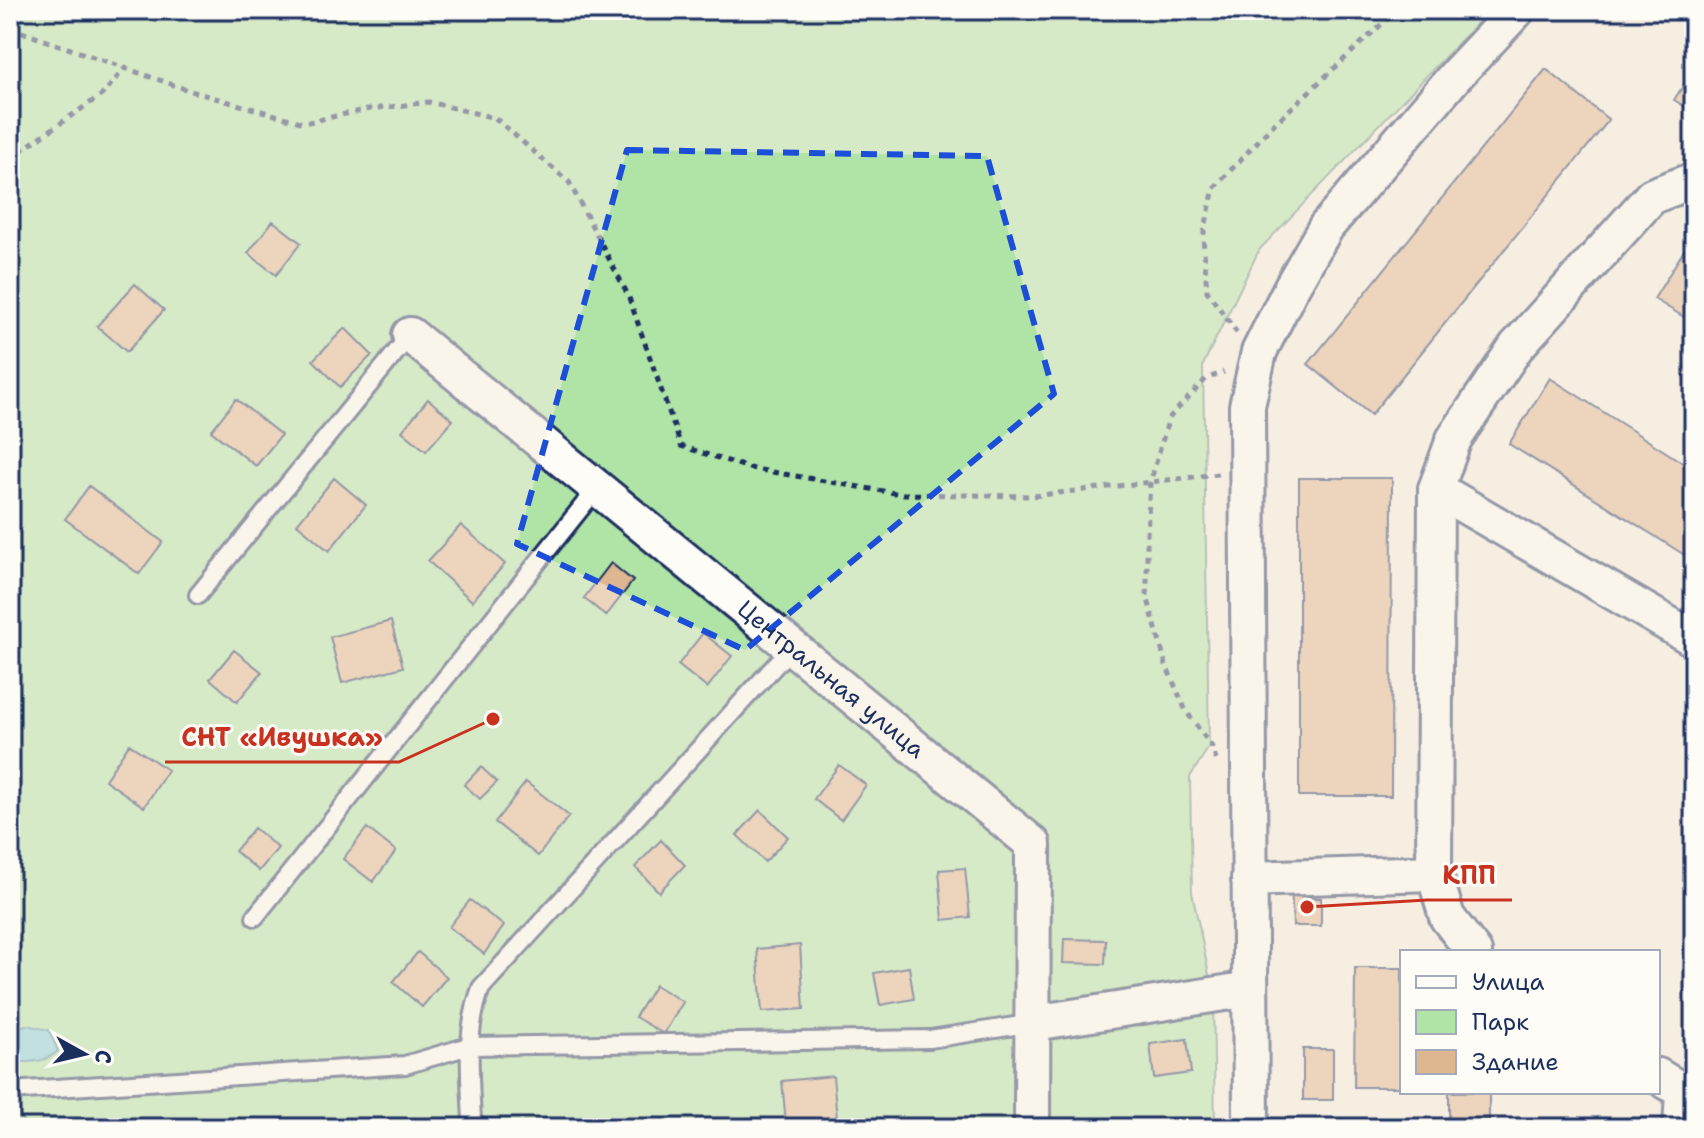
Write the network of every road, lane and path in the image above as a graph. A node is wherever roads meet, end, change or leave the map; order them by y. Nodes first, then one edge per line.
1 (1397, 10) edge
2 (1517, 10) edge
3 (10, 28) edge
4 (125, 68) junction
5 (10, 158) edge
6 (1694, 184) edge
7 (410, 335) joint
8 (1259, 352) junction
9 (1226, 372) dead end
10 (1247, 469) junction
11 (1150, 483) junction
12 (597, 488) junction
13 (1436, 489) junction
14 (198, 595) dead end
15 (1694, 639) edge
16 (792, 647) junction
17 (1217, 761) dead end
18 (1434, 873) junction
19 (1249, 879) junction
20 (255, 917) dead end
21 (1472, 950) edge
22 (1250, 989) junction
23 (1034, 1023) junction
24 (469, 1046) junction
25 (1678, 1089) edge
26 (10, 1091) edge
27 (475, 1126) edge
28 (1032, 1128) edge
29 (1251, 1128) edge
30 (1681, 1128) edge

1 - 8 path
2 - 8 street
3 - 4 path
4 - 5 path
4 - 11 path
6 - 13 street
7 - 12 street, Центральная улица
7 - 14 lane
8 - 10 street
9 - 11 path
10 - 11 path
10 - 19 street
11 - 17 path
12 - 16 street, Центральная улица
12 - 20 lane
13 - 15 street
13 - 18 street
16 - 23 street, Центральная улица
16 - 24 lane
18 - 19 street
18 - 21 street
19 - 22 street
22 - 23 street
22 - 29 street
23 - 24 lane
23 - 28 street, Центральная улица
24 - 26 lane
24 - 27 lane
25 - 30 street

